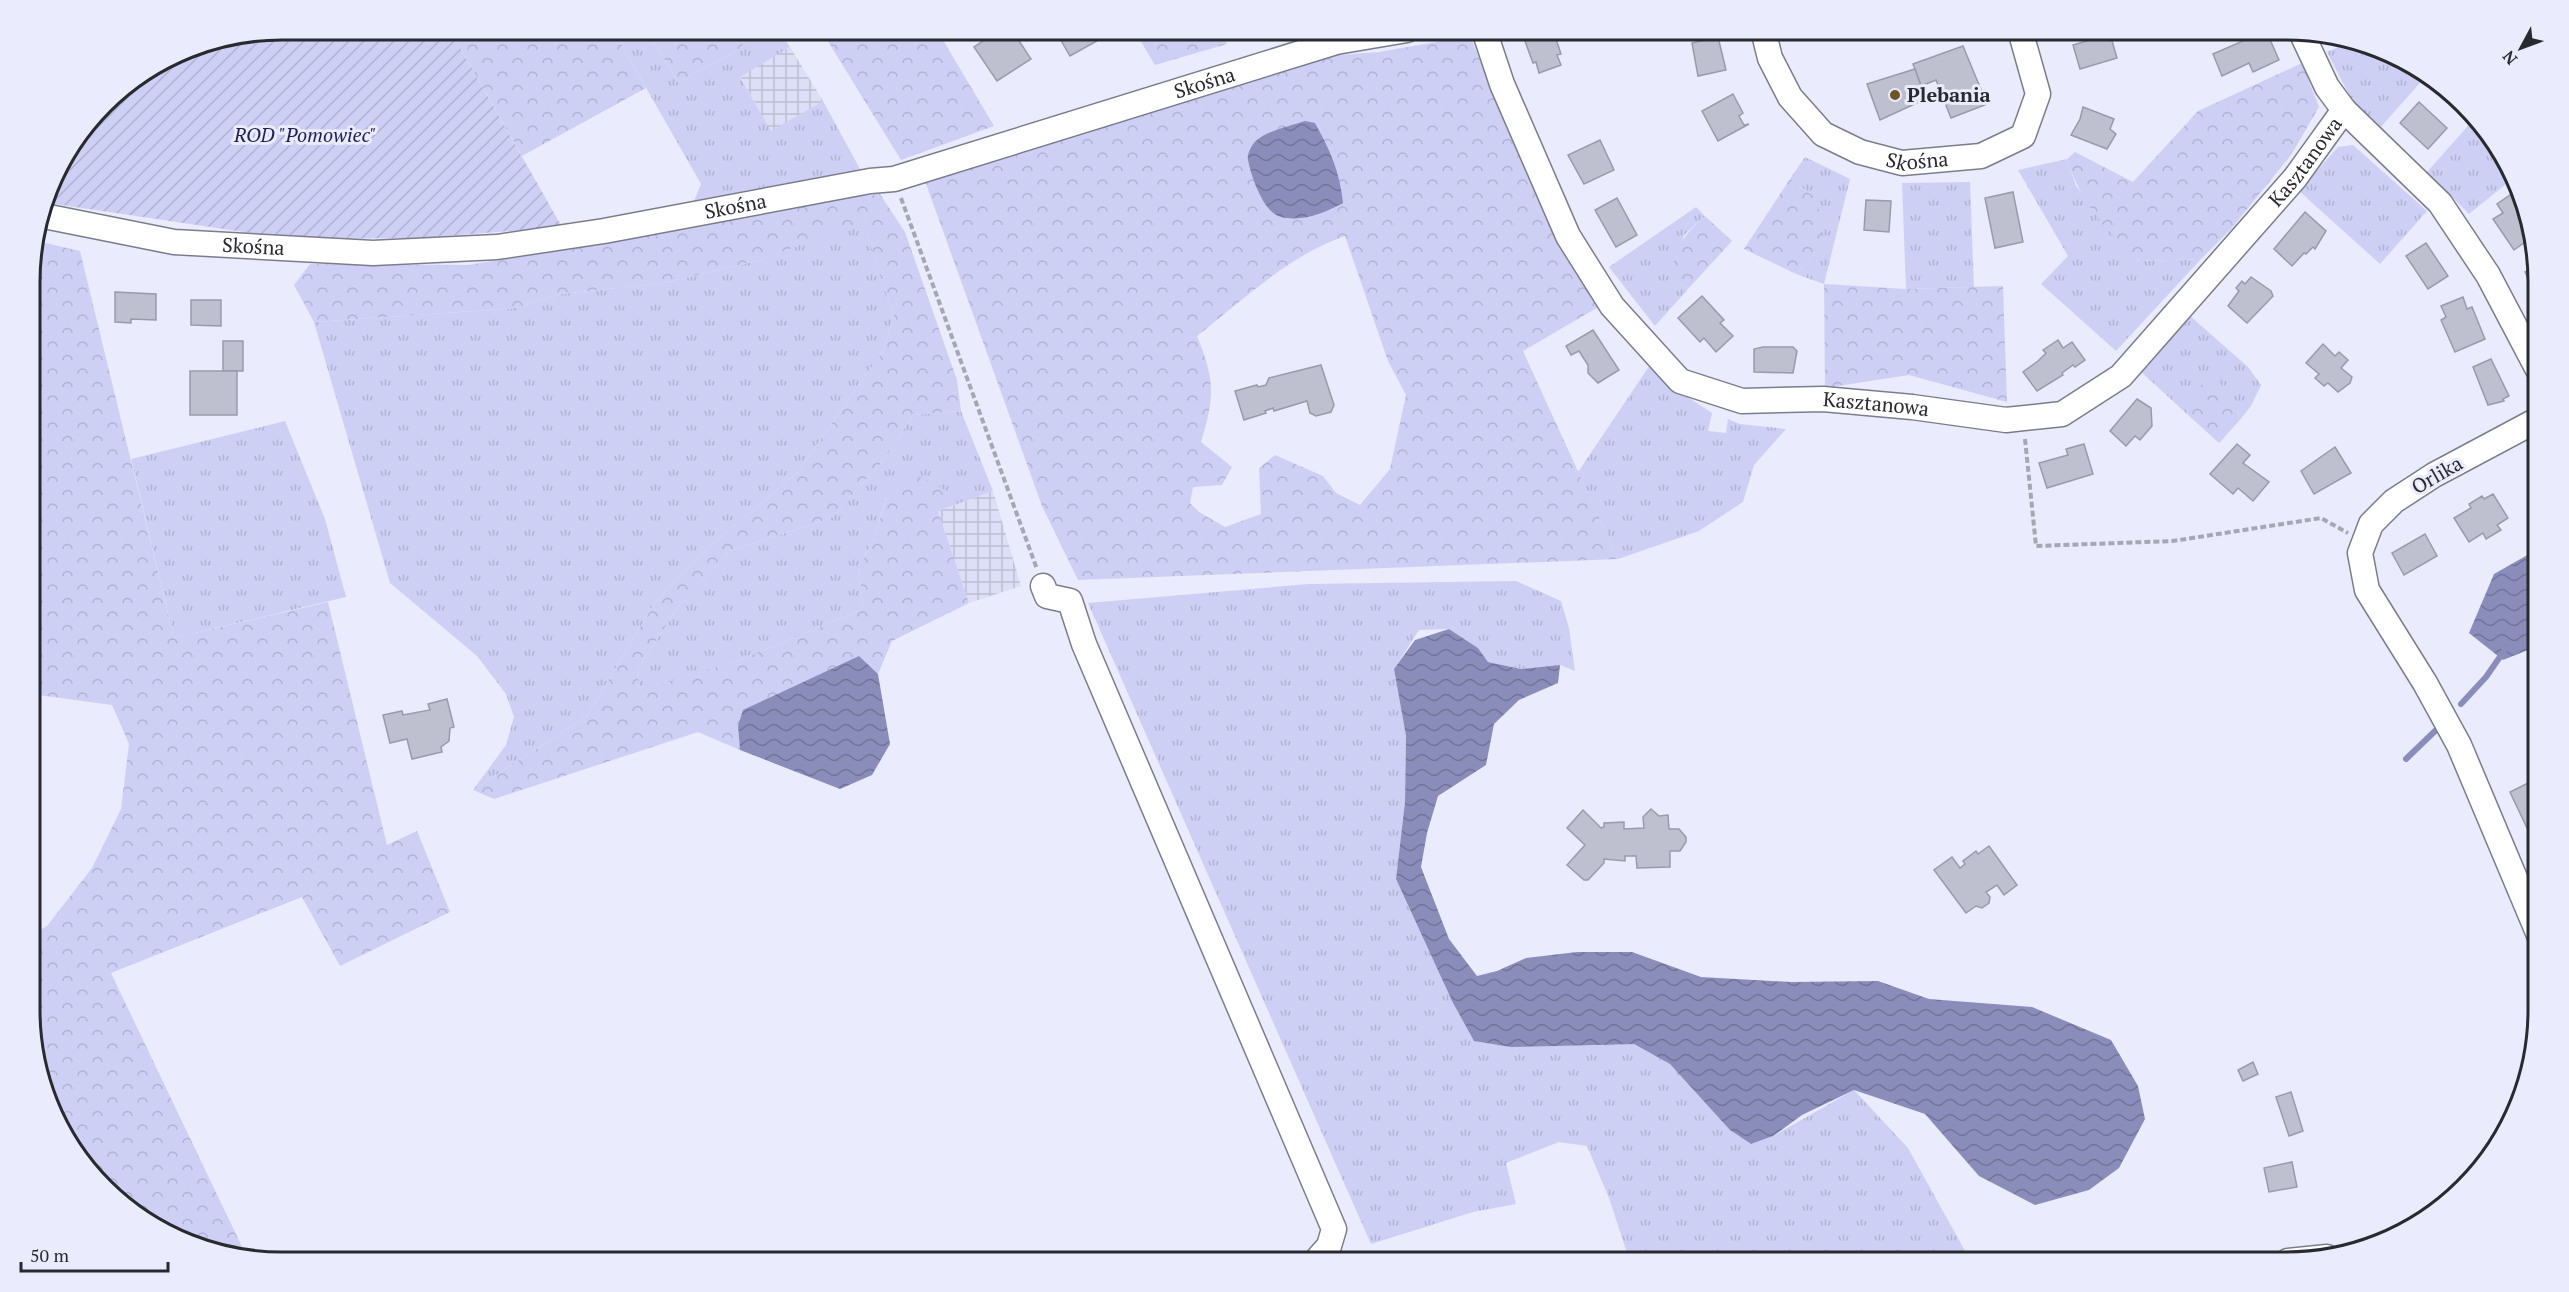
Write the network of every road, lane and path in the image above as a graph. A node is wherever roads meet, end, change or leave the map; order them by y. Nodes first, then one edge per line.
1 (1344, 40) edge
2 (1487, 40) edge
3 (1766, 40) edge
4 (2023, 40) edge
5 (2306, 41) edge
6 (2344, 110) junction
7 (894, 179) junction
8 (50, 217) edge
9 (2528, 351) edge
10 (2023, 418) junction
11 (2528, 425) edge
12 (2363, 547) junction
13 (1043, 586) joint
14 (2528, 909) edge
15 (1324, 1252) edge

1 - 7 street, Skośna
2 - 10 street, Kasztanowa
3 - 4 street, Skośna
5 - 6 street, Kasztanowa
6 - 9 street, Kasztanowa
6 - 10 street, Kasztanowa
7 - 8 street, Skośna
7 - 13 path
10 - 12 path
11 - 12 street, Orlika
12 - 14 street
13 - 15 street

